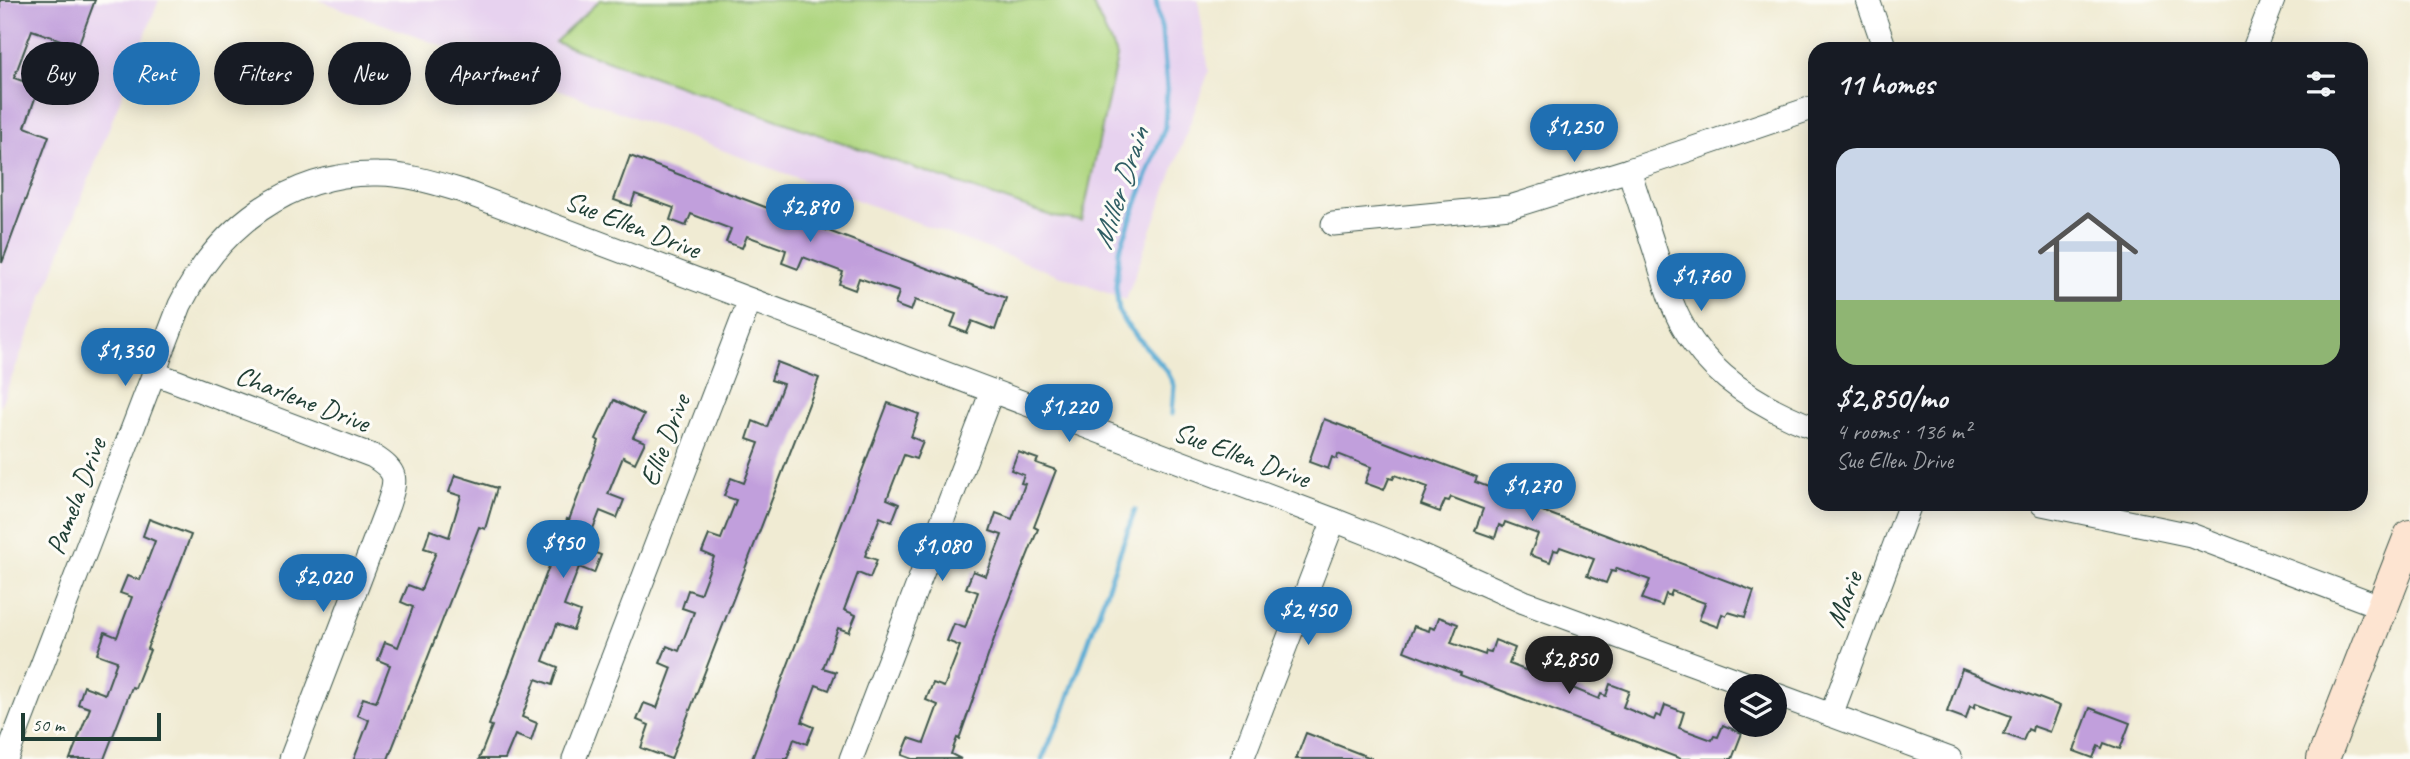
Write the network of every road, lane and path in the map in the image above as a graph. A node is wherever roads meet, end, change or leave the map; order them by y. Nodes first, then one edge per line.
1 (1868, 0) edge
2 (2273, 0) edge
3 (1883, 42) edge
4 (2257, 42) edge
5 (1808, 109) edge
6 (1629, 170) junction
7 (391, 175) joint
8 (1333, 224) dead end
9 (750, 300) junction
10 (154, 373) junction
11 (992, 391) junction
12 (1808, 425) edge
13 (1907, 511) edge
14 (2096, 511) edge
15 (1334, 520) junction
16 (2410, 536) edge
17 (2382, 607) junction
18 (1724, 675) edge
19 (1787, 699) edge
20 (1831, 715) junction
21 (6, 759) edge
22 (291, 759) edge
23 (574, 759) edge
24 (851, 759) edge
25 (1242, 759) edge
26 (1950, 759) edge
27 (2323, 759) edge

1 - 3 street
2 - 4 street
5 - 6 street
6 - 8 street
6 - 12 street
7 - 9 street, Sue Ellen Drive
7 - 10 street, Pamela Drive
9 - 11 street, Sue Ellen Drive
9 - 23 street, Ellie Drive
10 - 21 street, Pamela Drive
10 - 22 street, Charlene Drive
11 - 15 street, Sue Ellen Drive
11 - 24 street
13 - 20 street, Marie
14 - 17 street
15 - 18 street, Sue Ellen Drive
15 - 25 street
16 - 17 street
17 - 27 street
19 - 20 street
20 - 26 street

